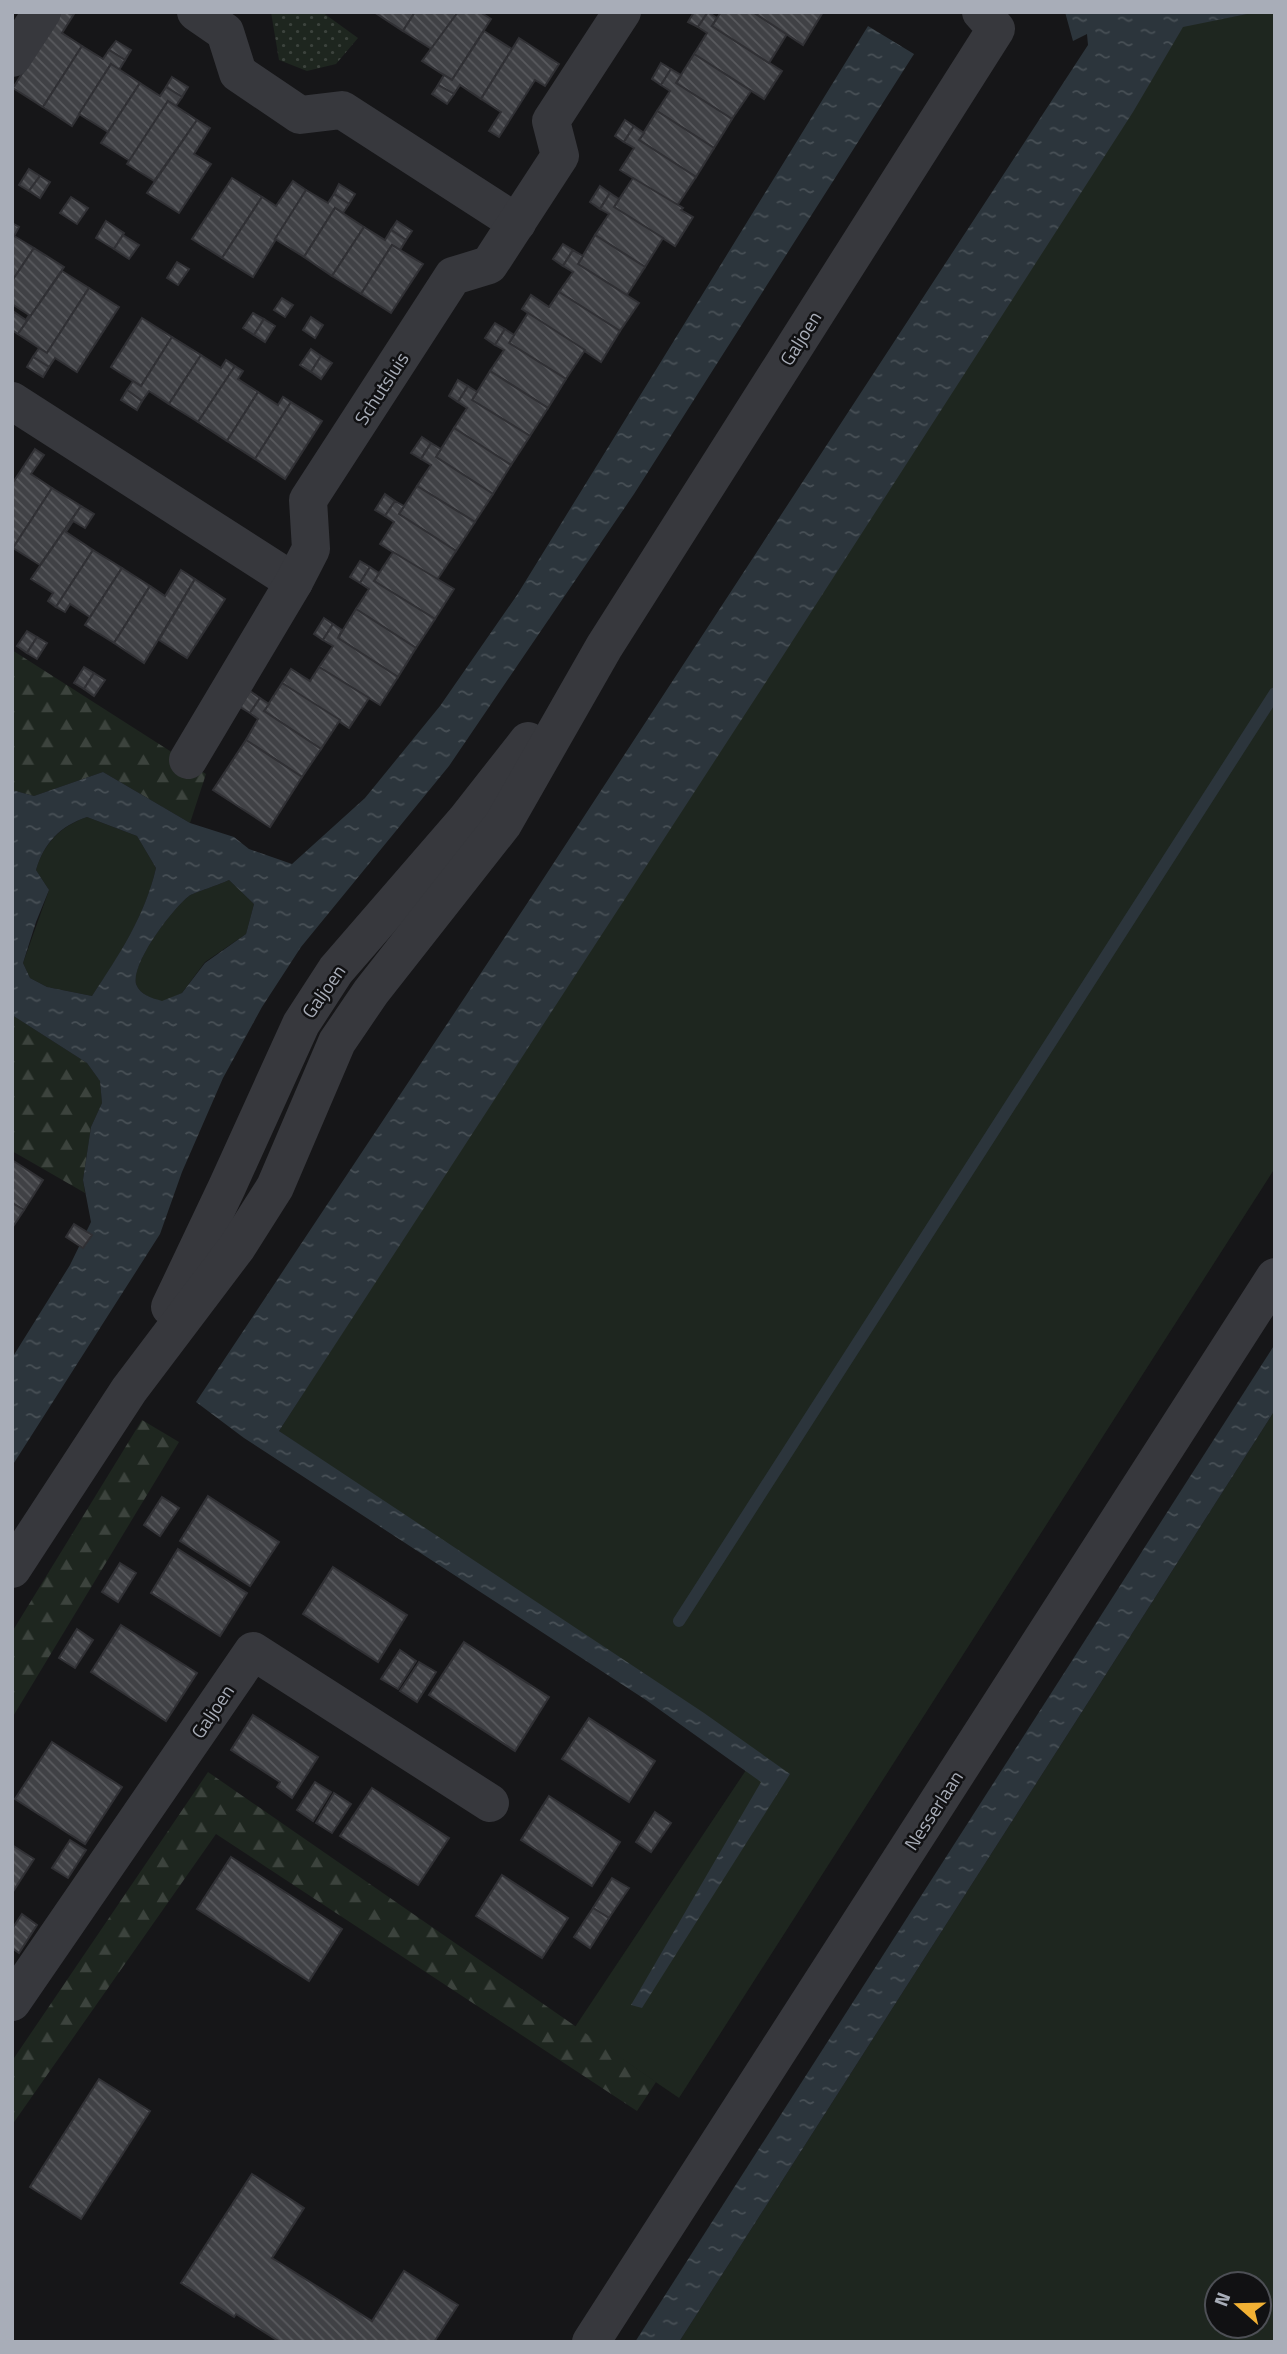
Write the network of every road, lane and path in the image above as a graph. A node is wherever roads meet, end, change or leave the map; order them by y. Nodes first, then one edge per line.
1 (43, 12) edge
2 (196, 12) edge
3 (622, 12) edge
4 (988, 20) edge
5 (12, 58) edge
6 (517, 223) junction
7 (12, 401) edge
8 (294, 582) junction
9 (188, 760) dead end
10 (1275, 1278) edge
11 (12, 1569) edge
12 (490, 1804) dead end
13 (12, 2002) edge
14 (591, 2342) edge

1 - 5 street
2 - 6 street
3 - 6 street, Schutsluis
4 - 11 street, Galjoen
6 - 8 street, Schutsluis
7 - 8 street
8 - 9 street, Schutsluis
10 - 14 street, Nesserlaan
12 - 13 street, Galjoen

